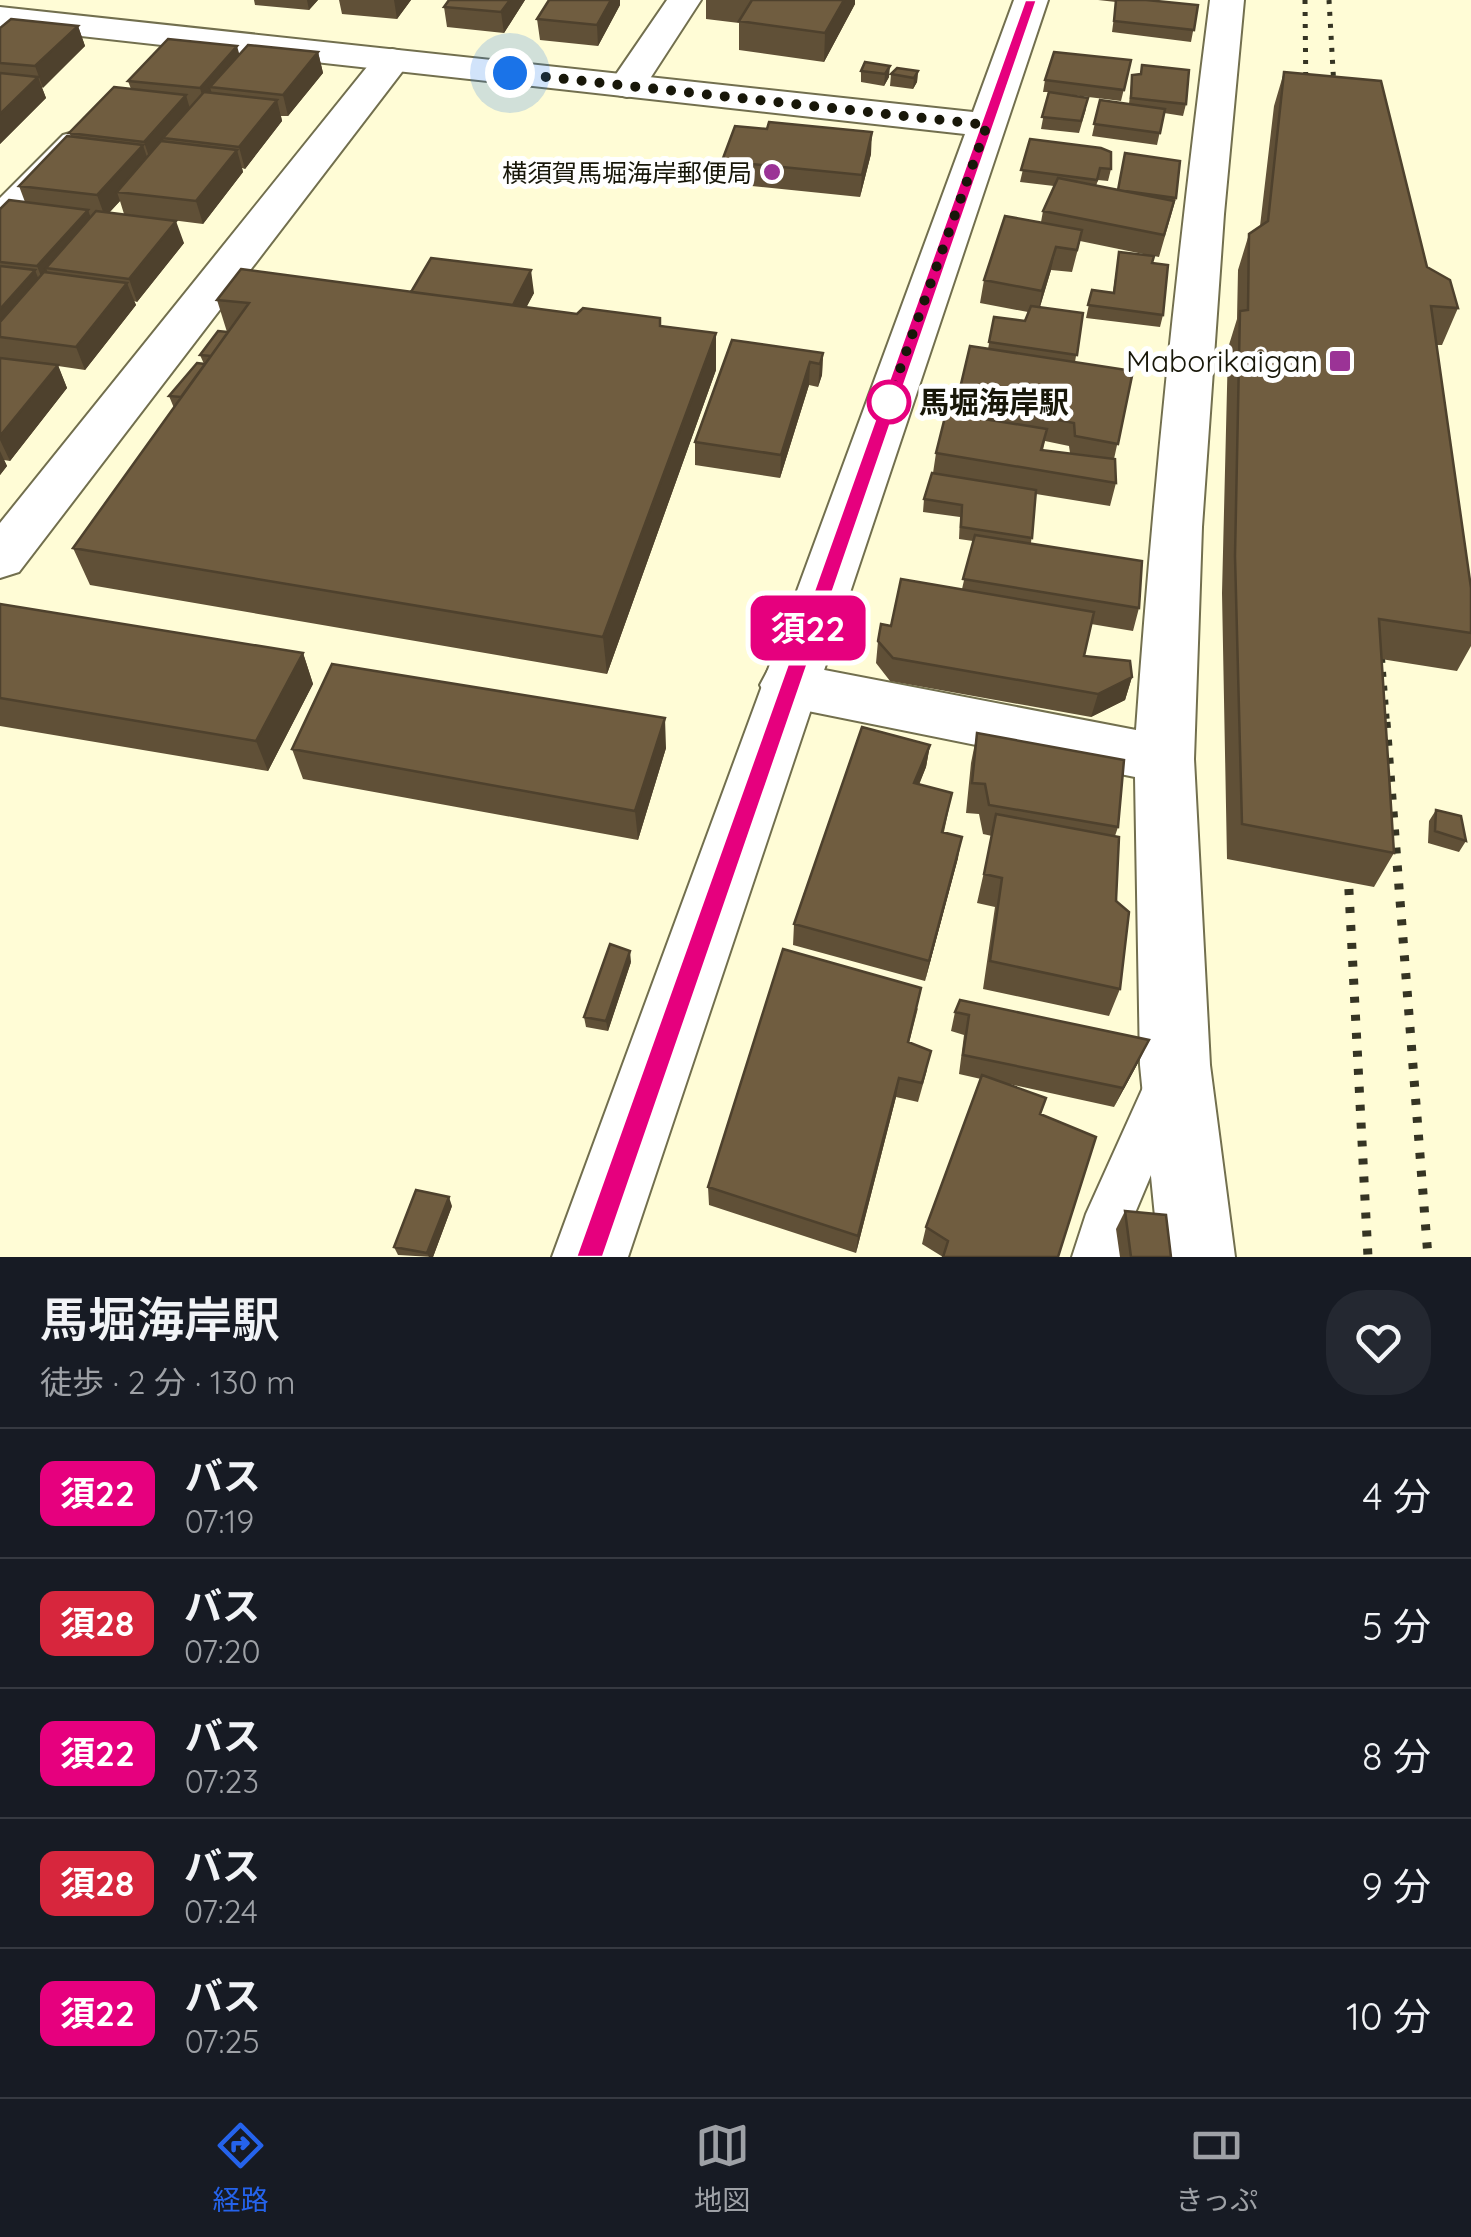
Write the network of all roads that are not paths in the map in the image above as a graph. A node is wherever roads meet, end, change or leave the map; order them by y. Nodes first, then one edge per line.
1 (684, 0) edge
2 (1031, 0) edge
3 (1227, 0) edge
4 (0, 17) edge
5 (181, 37) junction
6 (392, 60) junction
7 (154, 64) edge
8 (628, 86) junction
9 (99, 121) edge
10 (987, 125) junction
11 (0, 171) edge
12 (44, 177) junction
13 (0, 222) edge
14 (0, 559) edge
15 (788, 685) junction
16 (1164, 759) junction
17 (1175, 1065) junction
18 (590, 1257) edge
19 (1096, 1257) edge
20 (1197, 1257) edge

1 - 8 street
2 - 10 street
3 - 16 street
4 - 5 street
5 - 6 street
5 - 7 street
6 - 8 street
6 - 14 street
8 - 10 street
9 - 12 street
10 - 15 street
11 - 12 street
12 - 13 street
15 - 16 street
15 - 18 street
16 - 17 street
17 - 19 lane
17 - 20 street

